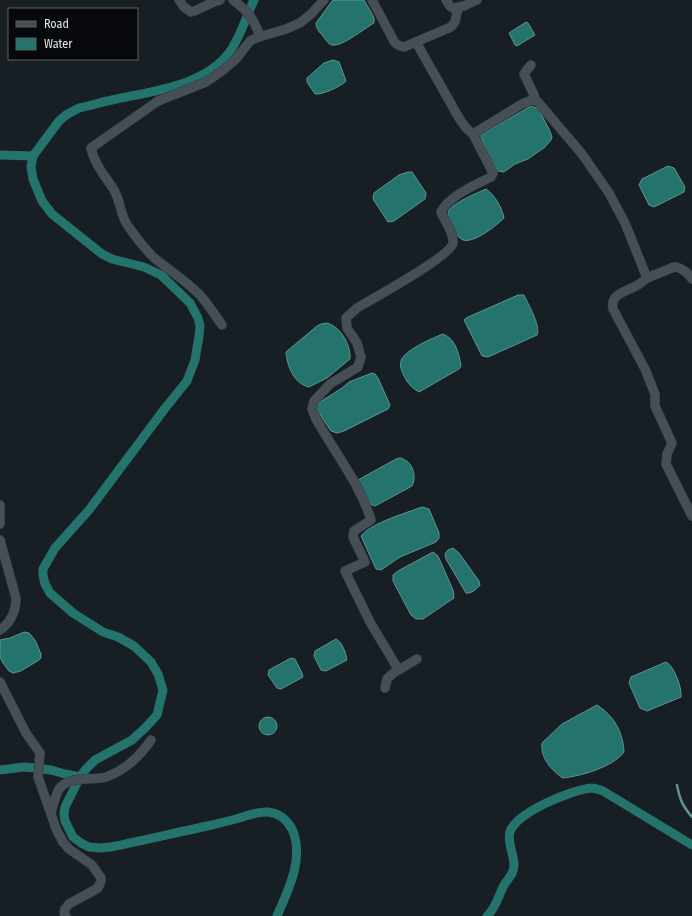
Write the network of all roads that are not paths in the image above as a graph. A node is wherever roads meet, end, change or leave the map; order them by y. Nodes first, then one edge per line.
1 (180, 0) edge
2 (220, 0) edge
3 (233, 0) edge
4 (324, 0) edge
5 (372, 0) edge
6 (446, 0) edge
7 (477, 0) edge
8 (458, 8) junction
9 (260, 36) junction
10 (416, 42) junction
11 (531, 65) dead end
12 (535, 100) junction
13 (473, 134) junction
14 (647, 278) junction
15 (692, 279) edge
16 (222, 325) dead end
17 (0, 505) edge
18 (692, 516) edge
19 (0, 524) edge
20 (0, 540) edge
21 (0, 630) edge
22 (417, 659) dead end
23 (398, 669) junction
24 (0, 682) edge
25 (385, 688) dead end
26 (151, 740) dead end
27 (51, 813) junction
28 (66, 916) edge

1 - 2 street
3 - 9 street
4 - 9 street
5 - 10 street
6 - 8 street
7 - 8 street
8 - 10 street
9 - 16 street
10 - 13 street
11 - 12 street
12 - 13 street
12 - 14 street
13 - 23 street
14 - 15 street
14 - 18 street
17 - 19 street
20 - 21 street
22 - 23 street
23 - 25 street
24 - 27 street
26 - 27 street
27 - 28 street

